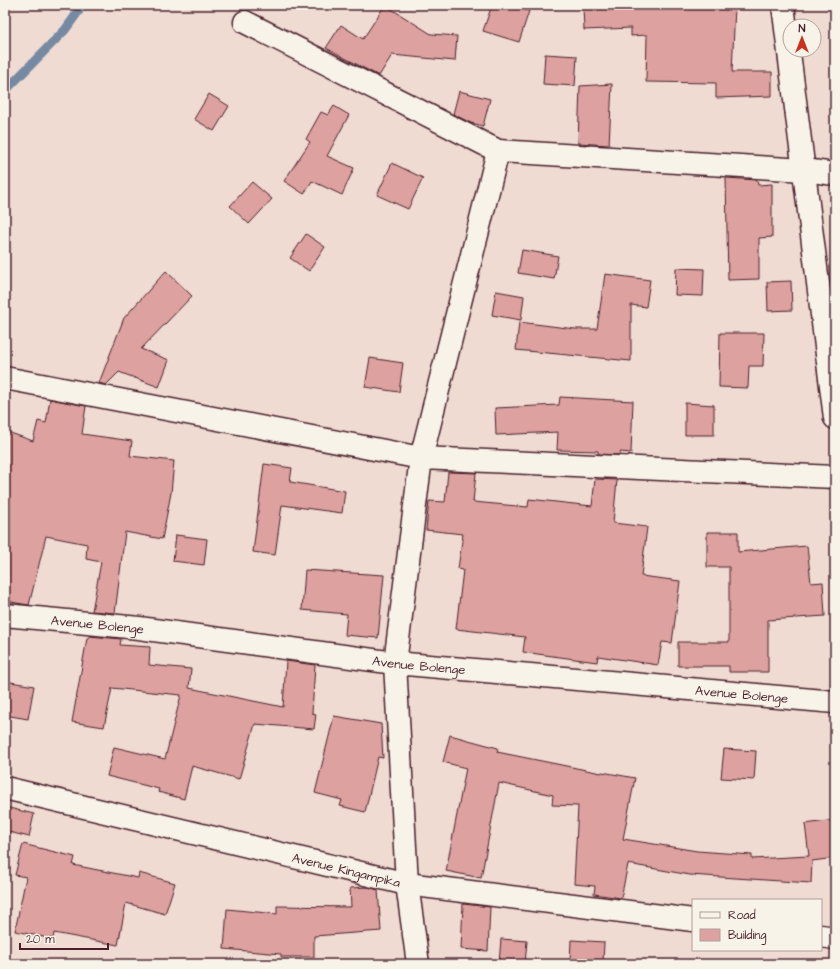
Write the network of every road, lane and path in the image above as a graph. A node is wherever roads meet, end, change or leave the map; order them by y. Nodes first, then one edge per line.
1 (783, 5) edge
2 (246, 22) dead end
3 (498, 151) junction
4 (804, 170) junction
5 (835, 174) edge
6 (5, 378) edge
7 (835, 418) edge
8 (421, 458) junction
9 (835, 477) edge
10 (5, 615) edge
11 (395, 663) junction
12 (835, 702) edge
13 (5, 788) edge
14 (408, 884) junction
15 (692, 920) edge
16 (822, 936) edge
17 (835, 938) edge
18 (418, 964) edge

1 - 4 street
2 - 3 street
3 - 4 street
3 - 8 street
4 - 5 street
4 - 7 street
6 - 8 street
8 - 9 street
8 - 11 street
10 - 11 street, Avenue Bolenge
11 - 12 street, Avenue Bolenge
11 - 14 street
13 - 14 street, Avenue Kingampika
14 - 15 street, Avenue Kingampika
14 - 18 street
16 - 17 street

